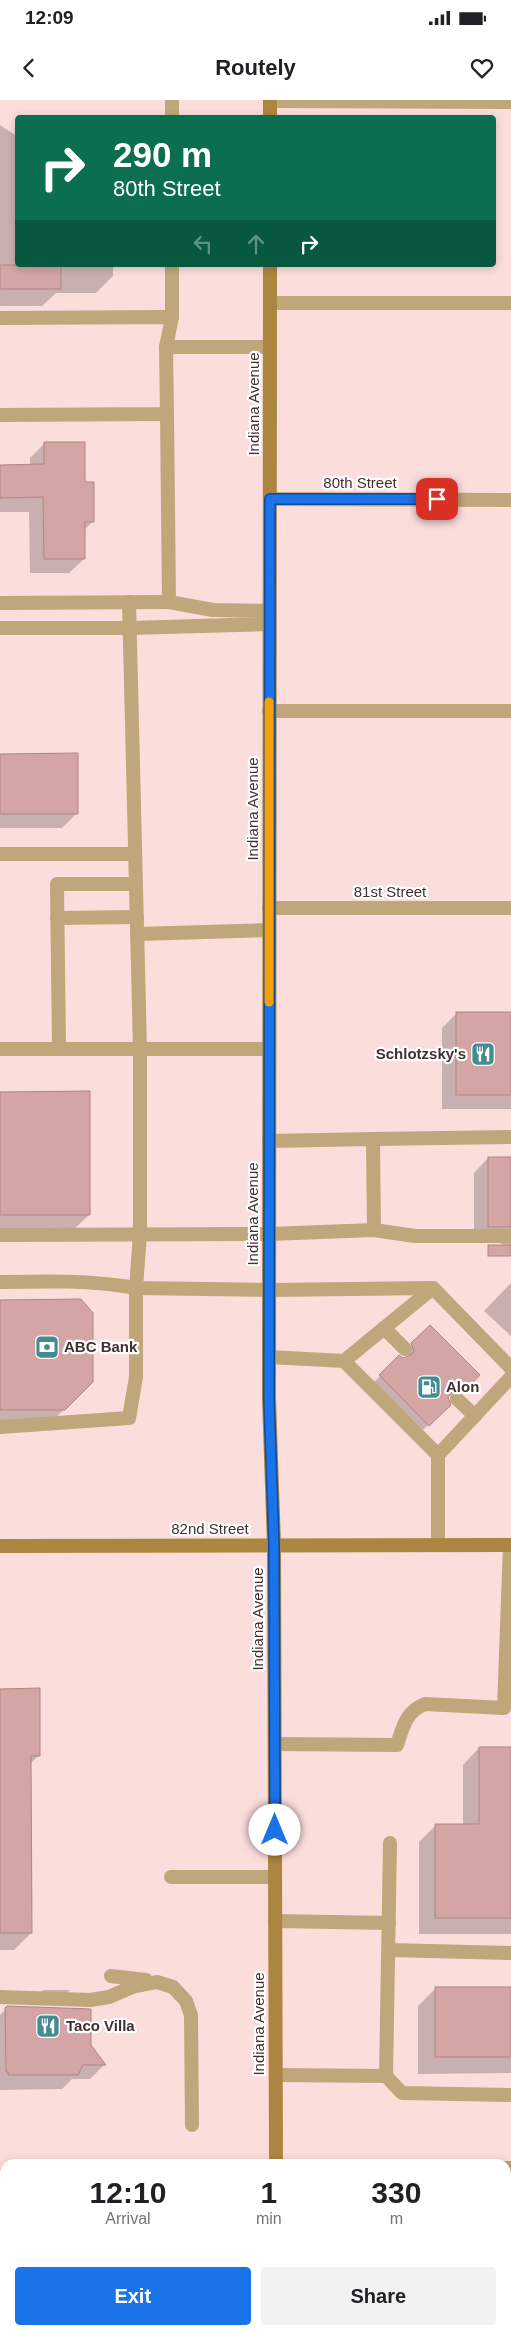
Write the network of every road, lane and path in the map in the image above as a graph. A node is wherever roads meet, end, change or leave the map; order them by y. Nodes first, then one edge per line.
1 (172, 100) edge
2 (270, 101) edge
3 (511, 102) edge
4 (172, 115) edge
5 (270, 115) edge
6 (172, 267) edge
7 (270, 267) edge
8 (270, 303) junction
9 (511, 303) edge
10 (172, 317) junction
11 (0, 318) edge
12 (166, 348) junction
13 (270, 348) junction
14 (167, 414) junction
15 (0, 415) edge
16 (270, 499) junction
17 (511, 500) edge
18 (129, 602) junction
19 (169, 602) junction
20 (0, 603) edge
21 (269, 617) junction
22 (0, 628) edge
23 (130, 628) junction
24 (269, 711) junction
25 (511, 711) edge
26 (0, 854) edge
27 (135, 854) junction
28 (136, 884) junction
29 (269, 908) junction
30 (511, 908) edge
31 (137, 917) junction
32 (58, 918) junction
33 (269, 930) junction
34 (137, 934) junction
35 (0, 1049) edge
36 (59, 1049) junction
37 (140, 1049) junction
38 (269, 1050) junction
39 (511, 1138) edge
40 (373, 1139) junction
41 (269, 1141) junction
42 (374, 1230) junction
43 (140, 1234) junction
44 (269, 1234) junction
45 (0, 1235) edge
46 (511, 1236) edge
47 (0, 1282) edge
48 (136, 1288) junction
49 (434, 1288) junction
50 (270, 1290) junction
51 (384, 1328) junction
52 (405, 1350) dead end
53 (269, 1357) junction
54 (344, 1361) junction
55 (511, 1368) edge
56 (511, 1377) edge
57 (457, 1399) dead end
58 (474, 1416) junction
59 (0, 1427) edge
60 (438, 1454) junction
61 (274, 1545) junction
62 (438, 1545) junction
63 (510, 1545) edge
64 (0, 1546) edge
65 (275, 1744) junction
66 (390, 1843) dead end
67 (171, 1878) dead end
68 (275, 1878) junction
69 (275, 1921) junction
70 (389, 1923) junction
71 (389, 1950) junction
72 (511, 1953) edge
73 (111, 1976) dead end
74 (157, 1982) junction
75 (0, 1997) edge
76 (276, 2075) junction
77 (386, 2076) junction
78 (511, 2095) edge
79 (192, 2125) dead end
80 (276, 2159) edge

1 - 4 street
2 - 3 street
2 - 5 main road
6 - 10 street
7 - 8 main road, Indiana Avenue
8 - 9 street
8 - 13 main road, Indiana Avenue
10 - 11 street
10 - 12 street
12 - 13 street
12 - 14 street
13 - 16 main road, Indiana Avenue
14 - 15 street
14 - 19 street
16 - 17 street, 80th Street
16 - 21 main road, Indiana Avenue
18 - 19 street
18 - 20 street
18 - 23 street
19 - 21 street
21 - 23 street
21 - 24 main road, Indiana Avenue
22 - 23 street
23 - 27 street
24 - 25 street
24 - 29 main road, Indiana Avenue
26 - 27 street
27 - 28 street
28 - 31 street
28 - 32 street
29 - 30 street, 81st Street
29 - 33 main road, Indiana Avenue
31 - 32 street
31 - 34 street
32 - 36 street
33 - 34 street
33 - 38 main road, Indiana Avenue
34 - 37 street
35 - 36 street
36 - 37 street
37 - 38 street
37 - 43 street
38 - 41 main road, Indiana Avenue
39 - 40 street
40 - 41 street
40 - 42 street
41 - 44 main road, Indiana Avenue
42 - 44 street
42 - 46 street
43 - 44 street
43 - 45 street
43 - 48 street
44 - 50 main road, Indiana Avenue
47 - 48 street
48 - 50 street
48 - 59 street
49 - 50 street
49 - 51 street
49 - 55 street
50 - 53 main road, Indiana Avenue
51 - 52 street
51 - 54 street
53 - 54 street
53 - 61 main road, Indiana Avenue
54 - 60 street
56 - 58 street
57 - 58 street
58 - 60 street
60 - 62 street
61 - 62 main road, 82nd Street
61 - 64 main road, 82nd Street
61 - 65 main road, Indiana Avenue
62 - 63 main road, 82nd Street
63 - 65 street
65 - 68 main road, Indiana Avenue
66 - 70 street
67 - 68 street
68 - 69 main road, Indiana Avenue
69 - 70 street
69 - 76 main road, Indiana Avenue
70 - 71 street
71 - 72 street
71 - 77 street
73 - 74 street
74 - 75 street
74 - 79 street
76 - 77 street
76 - 80 main road, Indiana Avenue
77 - 78 street

